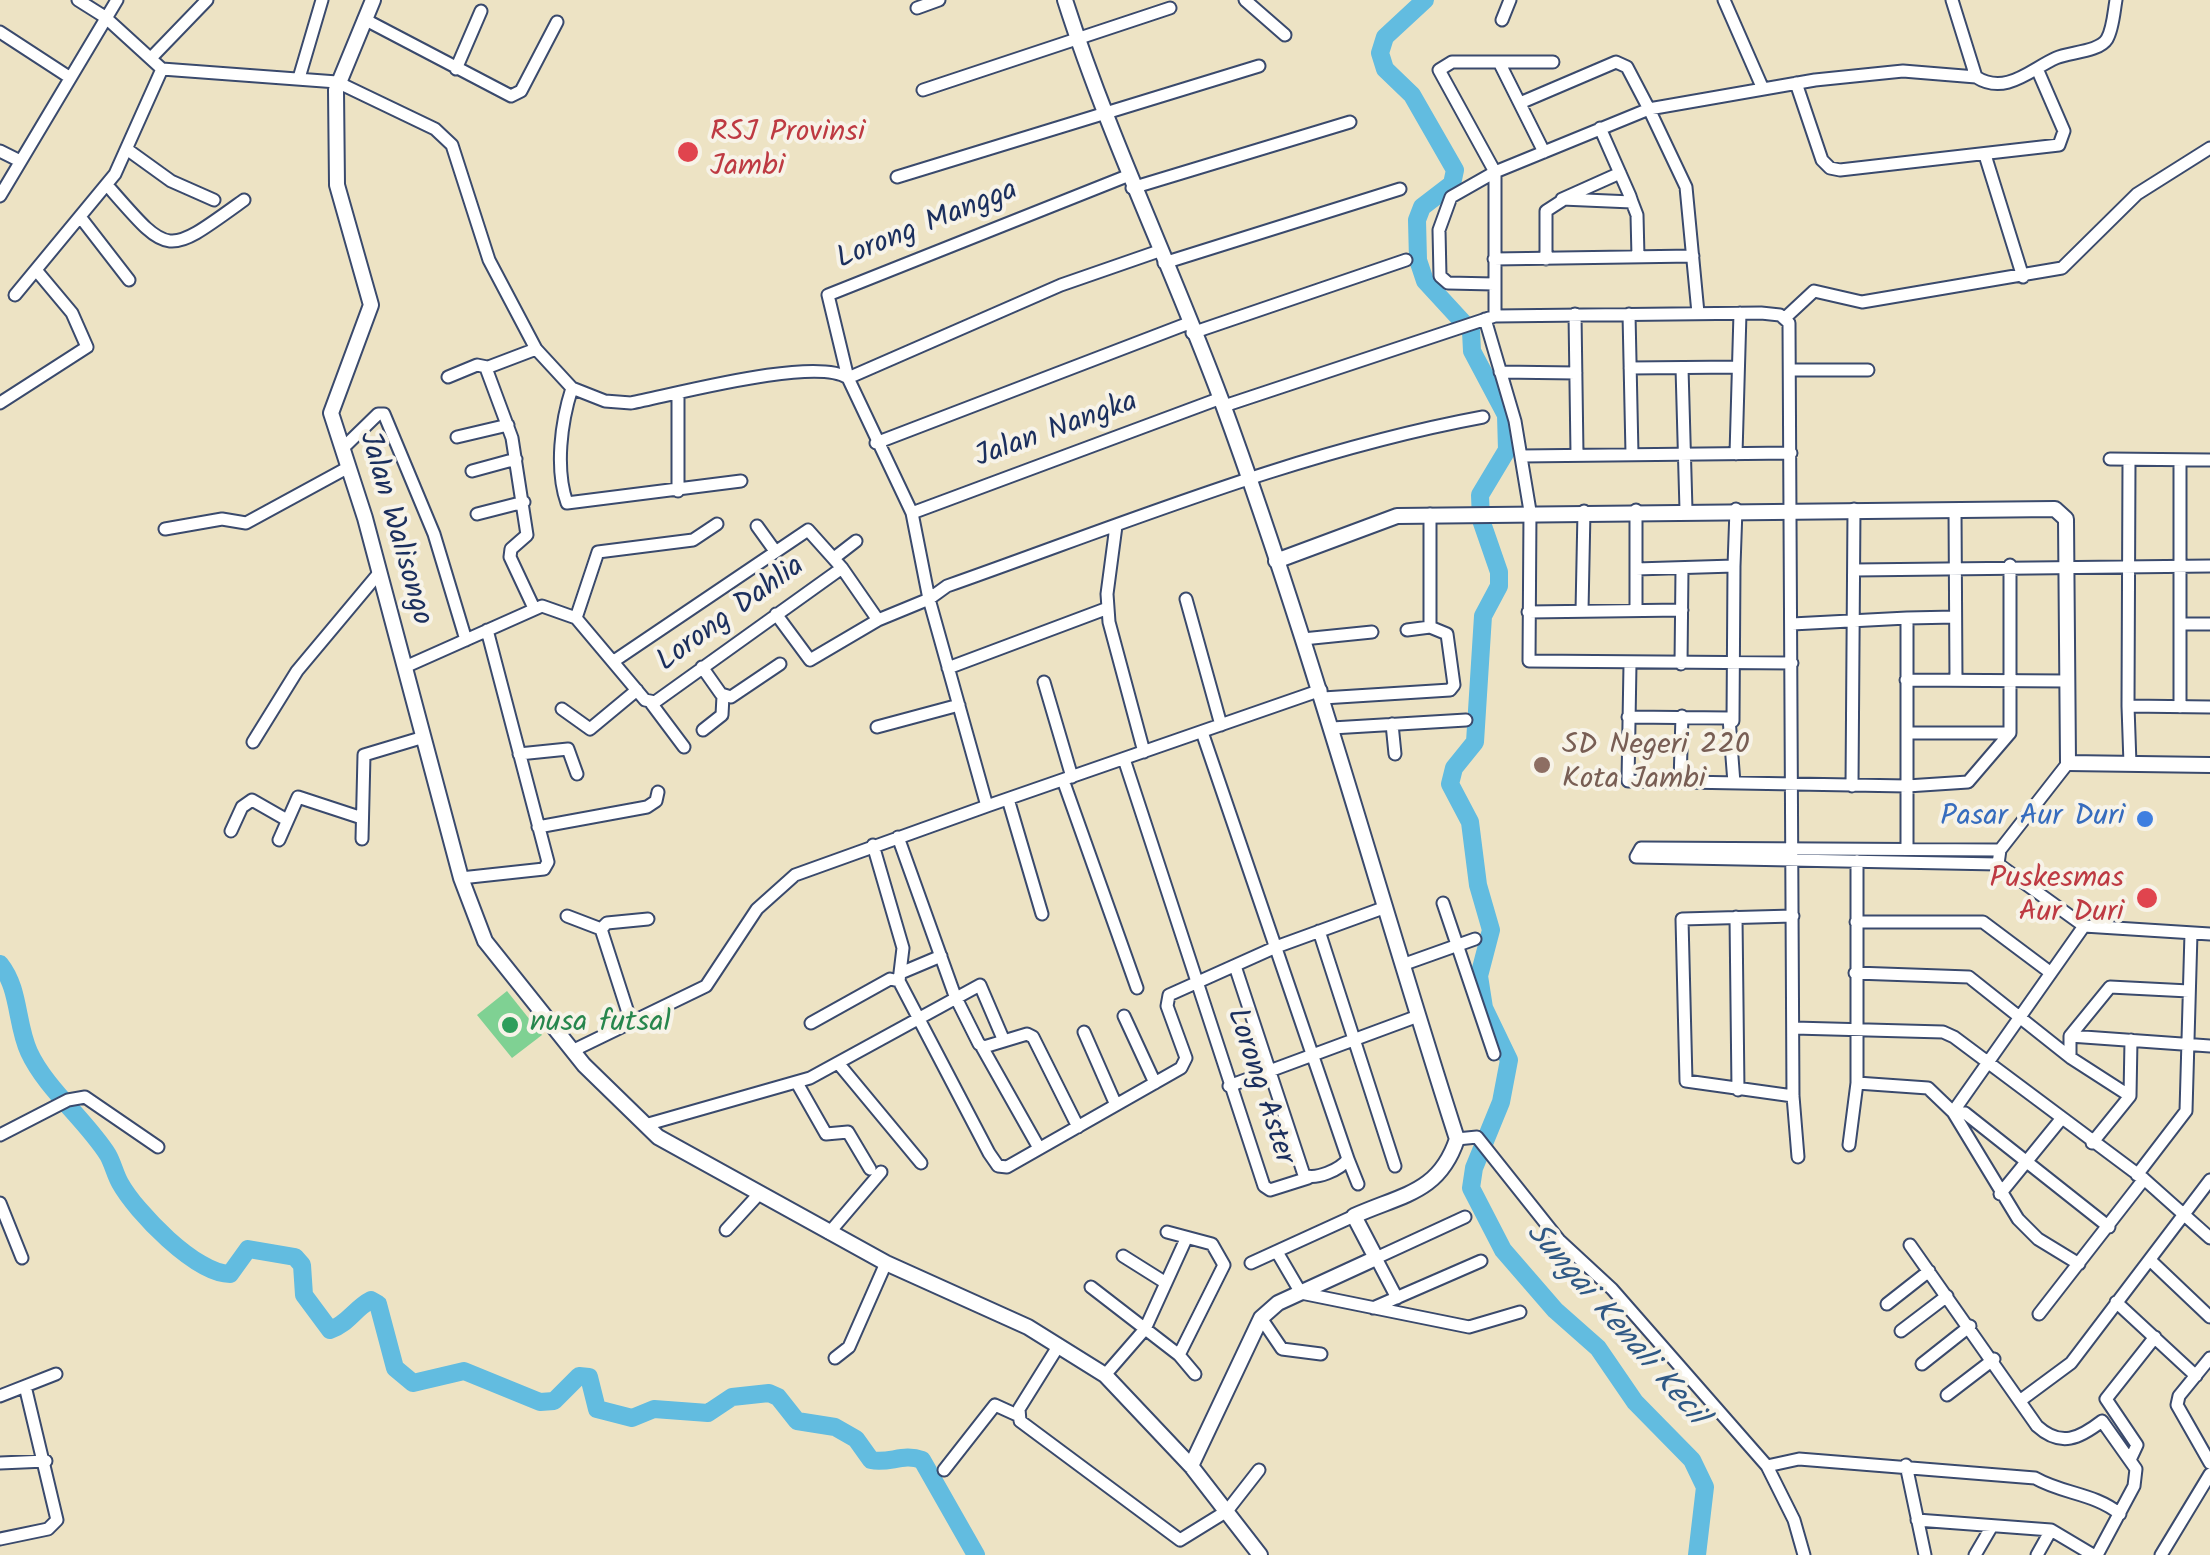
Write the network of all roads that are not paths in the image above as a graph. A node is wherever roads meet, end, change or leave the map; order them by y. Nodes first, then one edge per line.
1 (78, 0) edge
2 (117, 0) edge
3 (207, 0) edge
4 (322, 0) edge
5 (373, 0) edge
6 (939, 0) edge
7 (1065, 0) edge
8 (1246, 0) edge
9 (1510, 0) edge
10 (1724, 0) edge
11 (1952, 0) edge
12 (2116, 0) edge
13 (917, 8) dead end
14 (1170, 8) dead end
15 (481, 11) dead end
16 (105, 16) junction
17 (364, 19) junction
18 (1502, 20) dead end
19 (557, 22) dead end
20 (0, 32) edge
21 (1285, 34) dead end
22 (1077, 38) junction
23 (151, 58) junction
24 (1553, 62) dead end
25 (1500, 64) junction
26 (1259, 66) dead end
27 (162, 68) junction
28 (456, 69) junction
29 (2038, 71) junction
30 (69, 77) junction
31 (1976, 77) junction
32 (298, 78) junction
33 (337, 82) junction
34 (1796, 83) junction
35 (1763, 89) junction
36 (923, 90) dead end
37 (1520, 104) junction
38 (1649, 109) junction
39 (1104, 114) junction
40 (1350, 122) dead end
41 (1600, 128) junction
42 (2210, 148) edge
43 (128, 150) junction
44 (0, 151) edge
45 (1544, 152) junction
46 (1985, 155) junction
47 (20, 161) junction
48 (1495, 172) junction
49 (1620, 173) junction
50 (896, 177) dead end
51 (1130, 182) junction
52 (107, 185) junction
53 (1400, 190) dead end
54 (0, 196) edge
55 (214, 200) dead end
56 (244, 200) dead end
57 (1562, 200) junction
58 (1632, 202) junction
59 (81, 218) junction
60 (1694, 256) junction
61 (1161, 257) junction
62 (1638, 257) junction
63 (1494, 259) junction
64 (1546, 259) junction
65 (1406, 260) dead end
66 (36, 270) junction
67 (2023, 277) junction
68 (129, 280) dead end
69 (1494, 284) junction
70 (15, 295) dead end
71 (1740, 313) junction
72 (1575, 314) junction
73 (1629, 314) junction
74 (1698, 314) junction
75 (1785, 318) junction
76 (1485, 320) junction
77 (1190, 328) junction
78 (536, 349) junction
79 (488, 367) junction
80 (1738, 367) junction
81 (1630, 368) junction
82 (1682, 368) junction
83 (1790, 370) junction
84 (1868, 370) dead end
85 (1500, 372) junction
86 (1576, 373) junction
87 (448, 377) dead end
88 (848, 378) junction
89 (572, 388) junction
90 (678, 394) junction
91 (1222, 402) junction
92 (0, 403) edge
93 (1483, 417) dead end
94 (508, 426) junction
95 (457, 437) dead end
96 (876, 444) junction
97 (342, 449) junction
98 (1577, 454) junction
99 (1632, 454) junction
100 (1682, 454) junction
101 (1736, 454) junction
102 (1791, 454) junction
103 (1521, 456) junction
104 (516, 459) junction
105 (2110, 459) dead end
106 (2129, 460) junction
107 (2210, 460) edge
108 (2180, 462) junction
109 (348, 468) junction
110 (472, 471) dead end
111 (1248, 480) junction
112 (741, 482) dead end
113 (678, 491) junction
114 (524, 502) junction
115 (1792, 508) junction
116 (1736, 509) junction
117 (1854, 509) junction
118 (1636, 510) junction
119 (1686, 510) junction
120 (1956, 510) junction
121 (1584, 511) junction
122 (1530, 512) junction
123 (912, 513) junction
124 (477, 514) dead end
125 (1430, 514) junction
126 (717, 524) dead end
127 (757, 526) dead end
128 (1116, 526) junction
129 (165, 528) dead end
130 (856, 541) dead end
131 (775, 552) junction
132 (1276, 562) junction
133 (838, 563) junction
134 (2069, 565) junction
135 (1734, 566) junction
136 (1956, 566) junction
137 (2010, 566) junction
138 (2128, 566) junction
139 (2181, 566) junction
140 (2210, 566) edge
141 (1682, 568) junction
142 (1636, 569) junction
143 (1855, 570) junction
144 (379, 572) junction
145 (1186, 599) dead end
146 (929, 600) junction
147 (534, 606) junction
148 (1108, 608) junction
149 (1636, 610) junction
150 (1682, 610) junction
151 (1582, 611) junction
152 (1528, 612) junction
153 (776, 614) junction
154 (1956, 616) junction
155 (576, 618) junction
156 (1907, 618) junction
157 (878, 620) junction
158 (1853, 621) junction
159 (1792, 624) junction
160 (2182, 624) junction
161 (2210, 624) edge
162 (1430, 627) junction
163 (487, 630) junction
164 (1407, 630) dead end
165 (1372, 632) dead end
166 (1303, 638) junction
167 (466, 640) junction
168 (614, 661) junction
169 (780, 664) dead end
170 (1630, 664) junction
171 (1681, 664) junction
172 (1736, 664) junction
173 (1792, 664) junction
174 (405, 667) junction
175 (702, 667) junction
176 (948, 668) junction
177 (1906, 680) junction
178 (1956, 680) junction
179 (2012, 681) junction
180 (1044, 682) dead end
181 (2068, 682) junction
182 (637, 690) junction
183 (1322, 694) junction
184 (723, 696) junction
185 (651, 703) junction
186 (958, 705) junction
187 (2128, 706) junction
188 (2180, 707) junction
189 (2210, 708) edge
190 (562, 709) dead end
191 (1682, 716) junction
192 (1628, 717) junction
193 (1466, 720) dead end
194 (1732, 721) junction
195 (1392, 724) junction
196 (1221, 725) junction
197 (877, 727) dead end
198 (1332, 728) junction
199 (587, 730) junction
200 (704, 730) dead end
201 (1202, 732) junction
202 (1906, 733) junction
203 (2010, 733) junction
204 (424, 737) junction
205 (253, 742) dead end
206 (684, 748) dead end
207 (568, 749) junction
208 (1144, 752) junction
209 (520, 754) junction
210 (1396, 754) dead end
211 (1124, 758) junction
212 (2068, 762) junction
213 (2130, 764) junction
214 (2210, 765) edge
215 (576, 774) dead end
216 (1068, 778) junction
217 (1680, 782) junction
218 (1734, 784) junction
219 (1793, 785) junction
220 (1852, 786) junction
221 (1907, 786) junction
222 (658, 792) dead end
223 (1008, 799) junction
224 (987, 806) junction
225 (362, 818) junction
226 (287, 820) junction
227 (538, 827) junction
228 (231, 831) dead end
229 (898, 837) junction
230 (362, 839) dead end
231 (279, 840) dead end
232 (873, 846) junction
233 (1907, 848) junction
234 (1793, 854) junction
235 (1839, 854) junction
236 (1999, 857) junction
237 (1857, 861) junction
238 (461, 878) junction
239 (1443, 904) dead end
240 (1386, 907) junction
241 (1042, 914) dead end
242 (567, 916) dead end
243 (1793, 916) junction
244 (1736, 917) junction
245 (648, 919) dead end
246 (1856, 922) junction
247 (2084, 926) junction
248 (601, 928) junction
249 (1319, 932) junction
250 (2191, 933) junction
251 (2210, 934) edge
252 (1474, 939) dead end
253 (1457, 946) junction
254 (1276, 947) junction
255 (941, 956) junction
256 (1402, 965) junction
257 (1235, 966) junction
258 (1854, 973) junction
259 (2051, 973) junction
260 (901, 977) junction
261 (1199, 982) junction
262 (1138, 988) dead end
263 (2189, 991) junction
264 (956, 996) junction
265 (2022, 1015) junction
266 (920, 1016) junction
267 (1124, 1016) dead end
268 (1418, 1016) junction
269 (811, 1022) dead end
270 (632, 1024) junction
271 (1854, 1026) junction
272 (1794, 1028) junction
273 (1084, 1032) dead end
274 (2070, 1036) junction
275 (1354, 1040) junction
276 (2131, 1040) junction
277 (1004, 1041) junction
278 (2188, 1044) junction
279 (2210, 1046) edge
280 (982, 1047) junction
281 (572, 1051) junction
282 (1494, 1054) dead end
283 (1313, 1056) junction
284 (2071, 1058) junction
285 (1988, 1062) junction
286 (838, 1063) junction
287 (1271, 1072) junction
288 (796, 1083) junction
289 (1155, 1083) junction
290 (1857, 1083) junction
291 (1229, 1086) junction
292 (1738, 1090) junction
293 (1793, 1096) junction
294 (2130, 1096) junction
295 (1116, 1105) junction
296 (1953, 1112) junction
297 (2062, 1118) junction
298 (645, 1125) junction
299 (1078, 1126) junction
300 (0, 1135) edge
301 (1457, 1139) junction
302 (2092, 1143) junction
303 (1849, 1145) dead end
304 (158, 1147) dead end
305 (1039, 1148) junction
306 (1798, 1157) dead end
307 (1348, 1159) junction
308 (2027, 1162) junction
309 (921, 1163) dead end
310 (1395, 1166) dead end
311 (2141, 1177) junction
312 (1308, 1178) junction
313 (2210, 1180) edge
314 (1358, 1184) dead end
315 (2000, 1194) junction
316 (758, 1195) junction
317 (0, 1203) edge
318 (2184, 1214) junction
319 (1354, 1216) junction
320 (1464, 1218) dead end
321 (2109, 1227) junction
322 (726, 1230) dead end
323 (829, 1232) junction
324 (1167, 1232) dead end
325 (2210, 1238) edge
326 (1186, 1239) junction
327 (1910, 1245) dead end
328 (1277, 1252) junction
329 (1123, 1256) dead end
330 (22, 1258) dead end
331 (1376, 1258) junction
332 (2151, 1260) junction
333 (1481, 1261) dead end
334 (886, 1263) junction
335 (1251, 1263) dead end
336 (2079, 1264) junction
337 (1928, 1271) junction
338 (1166, 1283) junction
339 (1091, 1287) dead end
340 (1300, 1293) junction
341 (1947, 1296) junction
342 (1397, 1298) junction
343 (2116, 1302) junction
344 (1887, 1304) dead end
345 (1373, 1308) junction
346 (1520, 1312) dead end
347 (2040, 1314) dead end
348 (2210, 1317) edge
349 (1260, 1318) junction
350 (1970, 1326) junction
351 (1145, 1329) junction
352 (1901, 1331) dead end
353 (2154, 1337) junction
354 (1058, 1345) junction
355 (1321, 1354) dead end
356 (1178, 1355) junction
357 (835, 1358) dead end
358 (2210, 1358) edge
359 (1994, 1360) junction
360 (1922, 1364) dead end
361 (56, 1374) dead end
362 (1194, 1374) dead end
363 (1105, 1376) junction
364 (2196, 1376) junction
365 (25, 1386) junction
366 (0, 1396) edge
367 (1947, 1396) dead end
368 (2021, 1400) junction
369 (1017, 1415) junction
370 (2120, 1425) junction
371 (2110, 1436) junction
372 (2130, 1460) junction
373 (46, 1461) junction
374 (0, 1462) edge
375 (2210, 1463) edge
376 (1906, 1465) junction
377 (1191, 1466) junction
378 (1768, 1466) junction
379 (944, 1470) dead end
380 (1259, 1470) dead end
381 (2210, 1474) edge
382 (1227, 1511) junction
383 (2120, 1514) junction
384 (1917, 1520) junction
385 (1992, 1526) junction
386 (2051, 1530) junction
387 (0, 1539) edge
388 (1260, 1555) edge
389 (1804, 1555) edge
390 (1925, 1555) edge
391 (1975, 1555) edge
392 (2037, 1555) edge
393 (2095, 1555) edge
394 (2162, 1555) edge

1 - 16 street
2 - 16 street
3 - 23 street
4 - 32 street
5 - 17 street, Jalan Walisongo
6 - 13 street
7 - 22 street
8 - 21 street
9 - 18 street
10 - 35 street
11 - 31 street
12 - 29 street
14 - 22 street
15 - 28 street
16 - 23 street
16 - 30 street
17 - 28 street
17 - 33 street, Jalan Walisongo
19 - 28 street
20 - 30 street
22 - 36 street
22 - 39 street
23 - 27 street
24 - 25 street
25 - 37 street
25 - 48 street
26 - 39 street
27 - 32 street
27 - 43 street
29 - 31 street
29 - 46 street
30 - 47 street
31 - 34 street
32 - 33 street
33 - 78 street
33 - 97 street, Jalan Walisongo
34 - 35 street
34 - 46 street
35 - 38 street
37 - 38 street
37 - 45 street
38 - 41 street
38 - 60 street
39 - 50 street
39 - 51 street
40 - 51 street
41 - 45 street
41 - 49 street
42 - 67 street
43 - 52 street
43 - 55 street
44 - 47 street
45 - 48 street
46 - 67 street
47 - 54 street
48 - 63 street
48 - 69 street
49 - 57 street
49 - 58 street
51 - 61 street
51 - 88 street, Lorong Mangga
52 - 56 street
52 - 59 street
53 - 61 street
57 - 58 street
57 - 64 street
58 - 62 street
59 - 66 street
59 - 68 street
60 - 62 street
60 - 74 street
61 - 77 street
61 - 88 street
62 - 64 street
63 - 64 street
63 - 69 street
65 - 77 street
66 - 70 street
66 - 92 street
67 - 75 street
69 - 76 street
71 - 74 street
71 - 75 street
71 - 80 street
72 - 73 street
72 - 76 street
72 - 86 street
73 - 74 street
73 - 81 street
75 - 83 street
76 - 85 street
76 - 91 street, Jalan Nangka
77 - 91 street
77 - 96 street
78 - 79 street
78 - 89 street
79 - 87 street
79 - 94 street
80 - 82 street
80 - 101 street
81 - 82 street
81 - 99 street
82 - 100 street
83 - 84 street
83 - 102 street
85 - 86 street
85 - 103 street
86 - 98 street
88 - 90 street
88 - 96 street
89 - 90 street
89 - 113 street
90 - 113 street
91 - 111 street
91 - 123 street, Jalan Nangka
93 - 111 street
94 - 95 street
94 - 104 street
96 - 123 street
97 - 109 street, Jalan Walisongo
97 - 167 street
98 - 99 street
98 - 103 street
99 - 100 street
100 - 101 street
100 - 119 street
101 - 102 street
102 - 115 street
103 - 122 street
104 - 110 street
104 - 114 street
105 - 106 street
106 - 108 street
106 - 138 street
107 - 108 street
108 - 139 street
109 - 129 street
109 - 144 street, Jalan Walisongo
111 - 128 street
111 - 132 street
112 - 113 street
114 - 124 street
114 - 147 street
115 - 116 street
115 - 117 street
115 - 159 street
116 - 119 street
116 - 135 street
117 - 120 street
117 - 143 street
118 - 119 street
118 - 121 street
118 - 142 street
120 - 134 street
120 - 136 street
121 - 122 street
121 - 151 street
122 - 125 street
122 - 152 street
123 - 146 street
125 - 132 street
125 - 162 street
126 - 155 street
127 - 131 street
128 - 146 street
128 - 148 street
130 - 133 street, Lorong Dahlia
131 - 133 street
131 - 168 street
132 - 166 street
133 - 153 street, Lorong Dahlia
133 - 157 street
134 - 137 street
134 - 138 street
134 - 181 street
135 - 141 street
135 - 172 street
136 - 137 street
136 - 143 street
136 - 154 street
137 - 179 street
138 - 139 street
138 - 187 street
139 - 140 street
139 - 160 street
141 - 142 street
141 - 150 street
142 - 149 street
143 - 158 street
144 - 174 street, Jalan Walisongo
144 - 205 street
145 - 196 street
146 - 157 street
146 - 176 street
147 - 155 street
147 - 163 street
148 - 176 street
148 - 208 street
149 - 150 street
149 - 151 street
150 - 171 street
151 - 152 street
152 - 170 street
153 - 157 street
153 - 175 street, Lorong Dahlia
154 - 156 street
154 - 178 street
155 - 168 street, Lorong Dahlia
156 - 158 street
156 - 177 street
158 - 159 street
158 - 220 street
159 - 173 street
160 - 161 street
160 - 188 street
162 - 164 street
162 - 183 street
163 - 167 street
163 - 209 street
165 - 166 street
166 - 183 street
167 - 174 street
168 - 182 street, Lorong Dahlia
169 - 184 street
170 - 171 street
170 - 192 street
171 - 172 street
172 - 173 street
172 - 194 street
173 - 219 street
174 - 204 street, Jalan Walisongo
175 - 184 street
175 - 185 street, Lorong Dahlia
176 - 186 street
177 - 178 street
177 - 202 street
178 - 179 street
179 - 181 street
179 - 203 street
180 - 216 street
181 - 212 street
182 - 185 street, Lorong Dahlia
182 - 199 street
183 - 196 street
183 - 198 street
184 - 200 street
185 - 206 street
186 - 197 street
186 - 224 street
187 - 188 street
187 - 213 street
188 - 189 street
190 - 199 street
191 - 192 street
191 - 194 street
191 - 217 street
192 - 217 street
193 - 195 street
194 - 218 street
195 - 198 street
195 - 210 street
196 - 201 street
198 - 240 street
199 - 207 street
201 - 208 street
201 - 254 street
202 - 203 street
202 - 221 street
203 - 221 street
204 - 225 street
204 - 238 street, Jalan Walisongo
207 - 209 street
207 - 215 street
208 - 211 street
209 - 227 street
211 - 216 street
211 - 261 street, Lorong Aster
212 - 213 street
212 - 236 street
213 - 214 street
216 - 223 street
216 - 262 street
217 - 218 street
218 - 219 street
219 - 220 street
219 - 234 street
220 - 221 street
221 - 233 street
222 - 227 street
223 - 224 street
223 - 241 street
224 - 229 street
225 - 226 street
225 - 230 street
226 - 228 street
226 - 231 street
227 - 238 street
229 - 232 street
229 - 255 street
232 - 260 street
232 - 270 street
233 - 235 street
233 - 236 street
234 - 234 street
234 - 235 street
234 - 243 street
235 - 237 street
236 - 237 street
236 - 247 street
237 - 246 street
238 - 281 street, Jalan Walisongo
239 - 253 street
240 - 249 street
240 - 256 street
242 - 248 street
243 - 244 street
243 - 272 street
244 - 292 street
244 - 292 street
245 - 248 street
246 - 258 street
246 - 259 street
247 - 250 street
247 - 259 street
248 - 270 street
249 - 254 street
249 - 275 street
250 - 251 street
250 - 263 street
252 - 253 street
253 - 256 street
253 - 282 street
254 - 257 street
254 - 283 street
255 - 260 street
255 - 264 street
256 - 268 street
257 - 261 street
257 - 287 street
258 - 265 street
258 - 271 street
259 - 265 street
260 - 266 street
260 - 269 street
261 - 289 street
261 - 291 street, Lorong Aster
263 - 274 street
263 - 278 street
264 - 266 street
264 - 277 street
264 - 280 street
265 - 284 street
265 - 285 street
266 - 286 street
266 - 305 street
267 - 289 street
268 - 275 street
268 - 301 street
270 - 281 street
271 - 272 street
271 - 285 street
271 - 290 street
272 - 293 street
273 - 295 street
274 - 276 street
274 - 284 street
275 - 283 street
275 - 310 street
276 - 278 street
276 - 294 street
277 - 280 street
277 - 299 street
278 - 279 street
278 - 311 street
280 - 305 street
281 - 298 street, Jalan Walisongo
283 - 287 street
283 - 307 street
284 - 294 street
285 - 296 street
285 - 297 street
286 - 288 street
286 - 309 street
287 - 291 street
287 - 312 street
288 - 298 street
288 - 323 street
289 - 295 street
290 - 296 street
290 - 303 street
291 - 312 street, Lorong Aster
292 - 293 street
293 - 306 street
294 - 302 street
295 - 299 street
296 - 308 street
296 - 315 street
297 - 302 street
297 - 308 street
298 - 316 street, Jalan Walisongo
299 - 305 street
300 - 304 street
301 - 319 street
301 - 378 street
302 - 311 street
307 - 312 street
307 - 314 street
308 - 315 street
308 - 321 street
311 - 318 street
311 - 321 street
313 - 318 street
315 - 336 street
316 - 322 street
316 - 323 street, Jalan Walisongo
317 - 330 street
318 - 325 street
318 - 332 street
319 - 328 street
319 - 331 street
320 - 331 street
321 - 336 street
323 - 334 street, Jalan Walisongo
324 - 326 street
326 - 338 street
326 - 356 street
327 - 337 street
328 - 335 street
328 - 340 street
329 - 338 street
331 - 340 street
331 - 342 street
332 - 343 street
332 - 348 street
333 - 342 street
334 - 354 street, Jalan Walisongo
334 - 357 street
336 - 347 street
337 - 341 street
337 - 344 street
338 - 351 street
339 - 351 street
340 - 345 street
340 - 349 street
341 - 350 street
341 - 352 street
342 - 345 street
343 - 353 street
343 - 368 street
345 - 346 street
349 - 355 street
349 - 377 street
350 - 359 street
350 - 360 street
351 - 356 street
351 - 363 street
353 - 364 street
353 - 370 street
354 - 363 street, Jalan Walisongo
354 - 369 street
356 - 362 street
358 - 364 street
359 - 367 street
359 - 368 street
361 - 365 street
363 - 377 street, Jalan Walisongo
364 - 375 street
365 - 366 street
365 - 373 street
368 - 371 street
369 - 379 street
369 - 382 street
370 - 371 street
370 - 372 street
371 - 372 street
372 - 383 street
373 - 374 street
373 - 387 street
376 - 378 street
376 - 383 street
376 - 384 street
377 - 382 street, Jalan Walisongo
378 - 389 street
380 - 382 street
381 - 394 street
382 - 388 street, Jalan Walisongo
383 - 393 street
384 - 385 street
384 - 390 street
385 - 386 street
385 - 391 street
386 - 392 street
386 - 393 street

